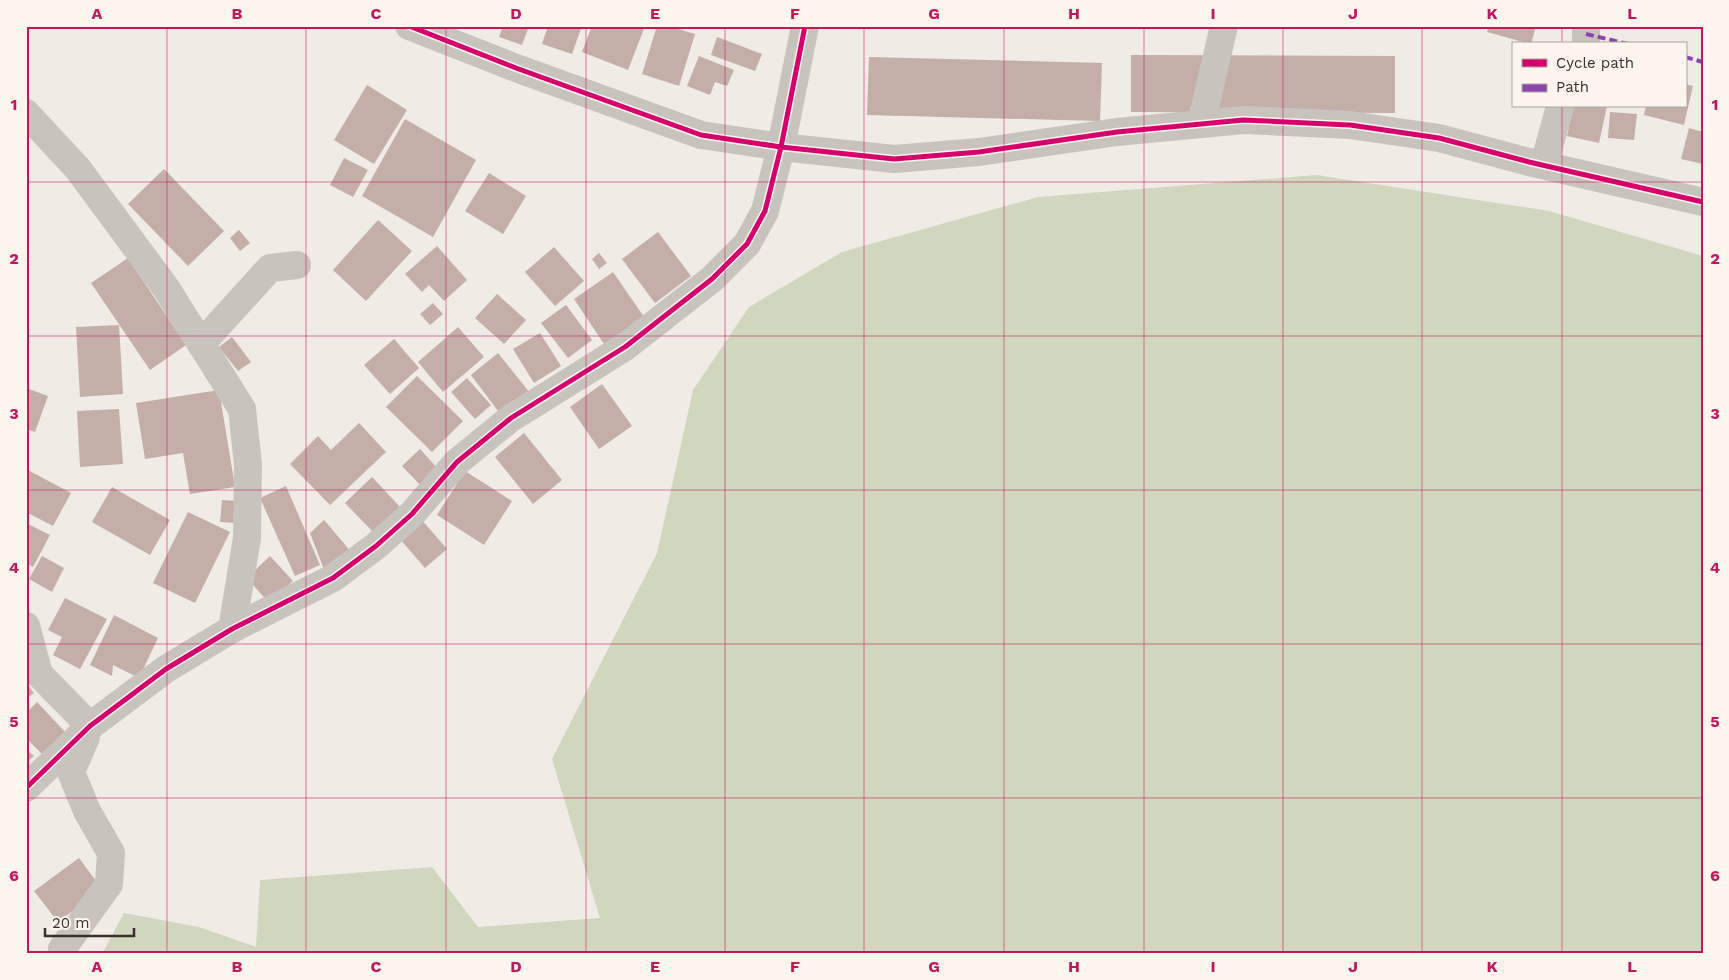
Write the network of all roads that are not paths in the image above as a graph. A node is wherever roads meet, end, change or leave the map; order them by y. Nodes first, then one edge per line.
1 (409, 26) edge
2 (804, 26) edge
3 (1224, 26) edge
4 (1586, 26) edge
5 (1586, 42) edge
6 (1559, 108) edge
7 (26, 113) edge
8 (1201, 124) junction
9 (781, 147) junction
10 (1544, 165) junction
11 (1703, 202) edge
12 (298, 265) dead end
13 (201, 344) junction
14 (26, 626) edge
15 (232, 629) junction
16 (90, 726) junction
17 (26, 788) edge
18 (62, 949) dead end

1 - 9 street
2 - 9 street
3 - 8 street
4 - 5 street
6 - 10 street
7 - 13 street
8 - 9 street
8 - 10 street
9 - 15 street
10 - 11 street
12 - 13 street
13 - 15 street
14 - 16 street
15 - 16 street
16 - 17 street
16 - 18 street

